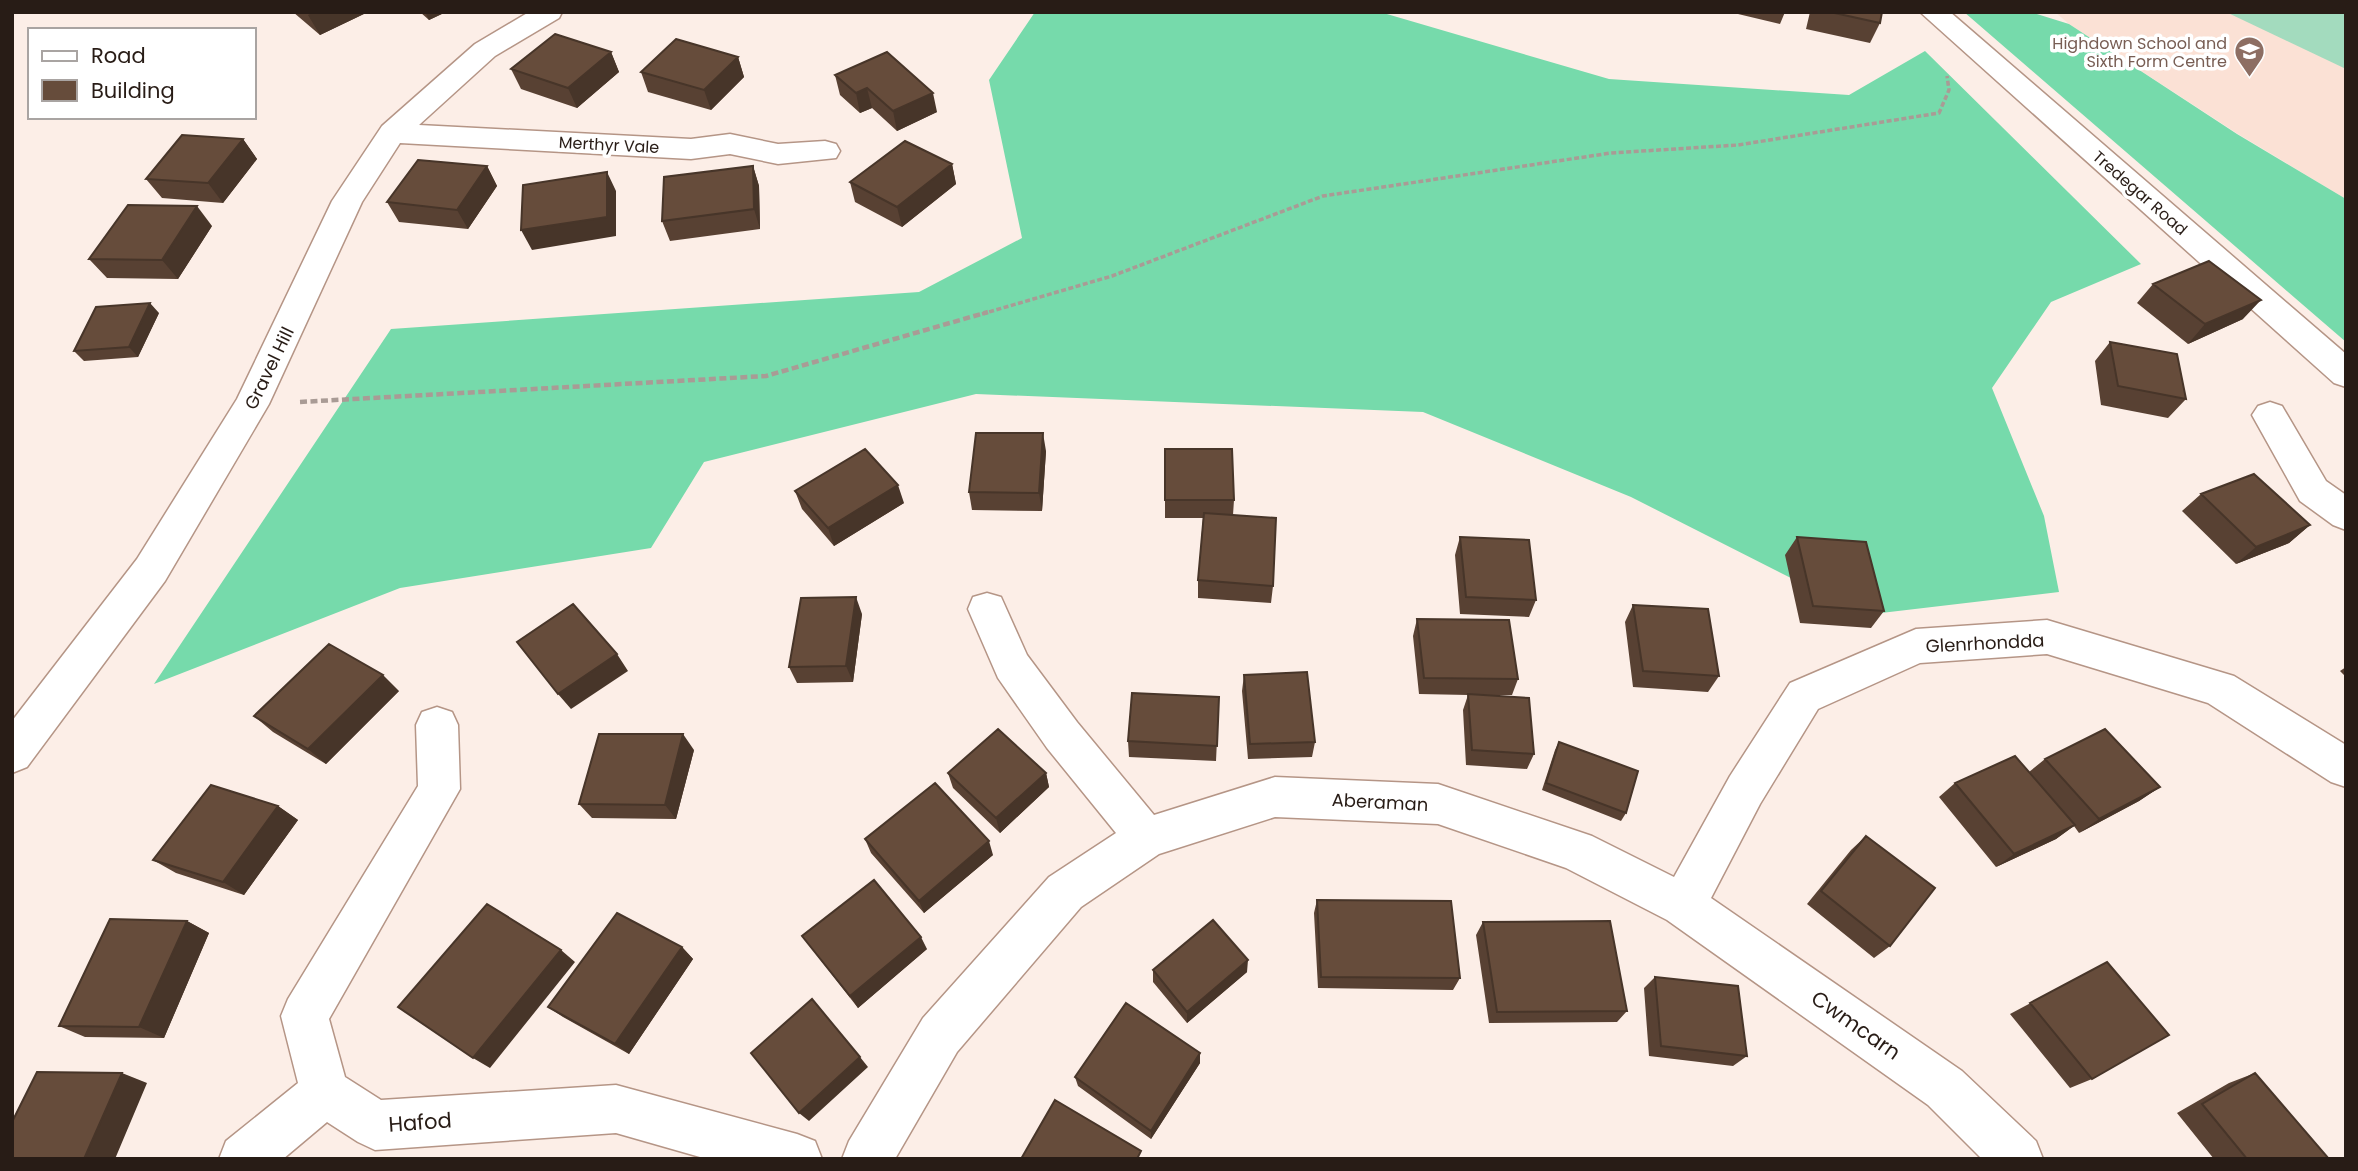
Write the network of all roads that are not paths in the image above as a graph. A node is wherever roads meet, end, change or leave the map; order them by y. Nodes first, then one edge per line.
1 (549, 12) edge
2 (1934, 12) edge
3 (392, 132) junction
4 (825, 151) dead end
5 (2346, 374) edge
6 (2270, 415) dead end
7 (2346, 515) edge
8 (987, 609) dead end
9 (437, 725) dead end
10 (12, 754) edge
11 (2346, 768) edge
12 (1146, 838) junction
13 (1684, 905) junction
14 (325, 1092) junction
15 (244, 1159) edge
16 (797, 1159) edge
17 (867, 1159) edge
18 (2018, 1159) edge

1 - 3 street, Gravel Hill
2 - 5 street, Tredegar Road
3 - 4 street, Merthyr Vale
3 - 10 street, Gravel Hill
6 - 7 street
8 - 12 street
9 - 14 street
11 - 13 street, Glenrhondda
12 - 13 street, Aberaman
12 - 17 street, Aberaman
13 - 18 street, Cwmcarn
14 - 15 street
14 - 16 street, Hafod

